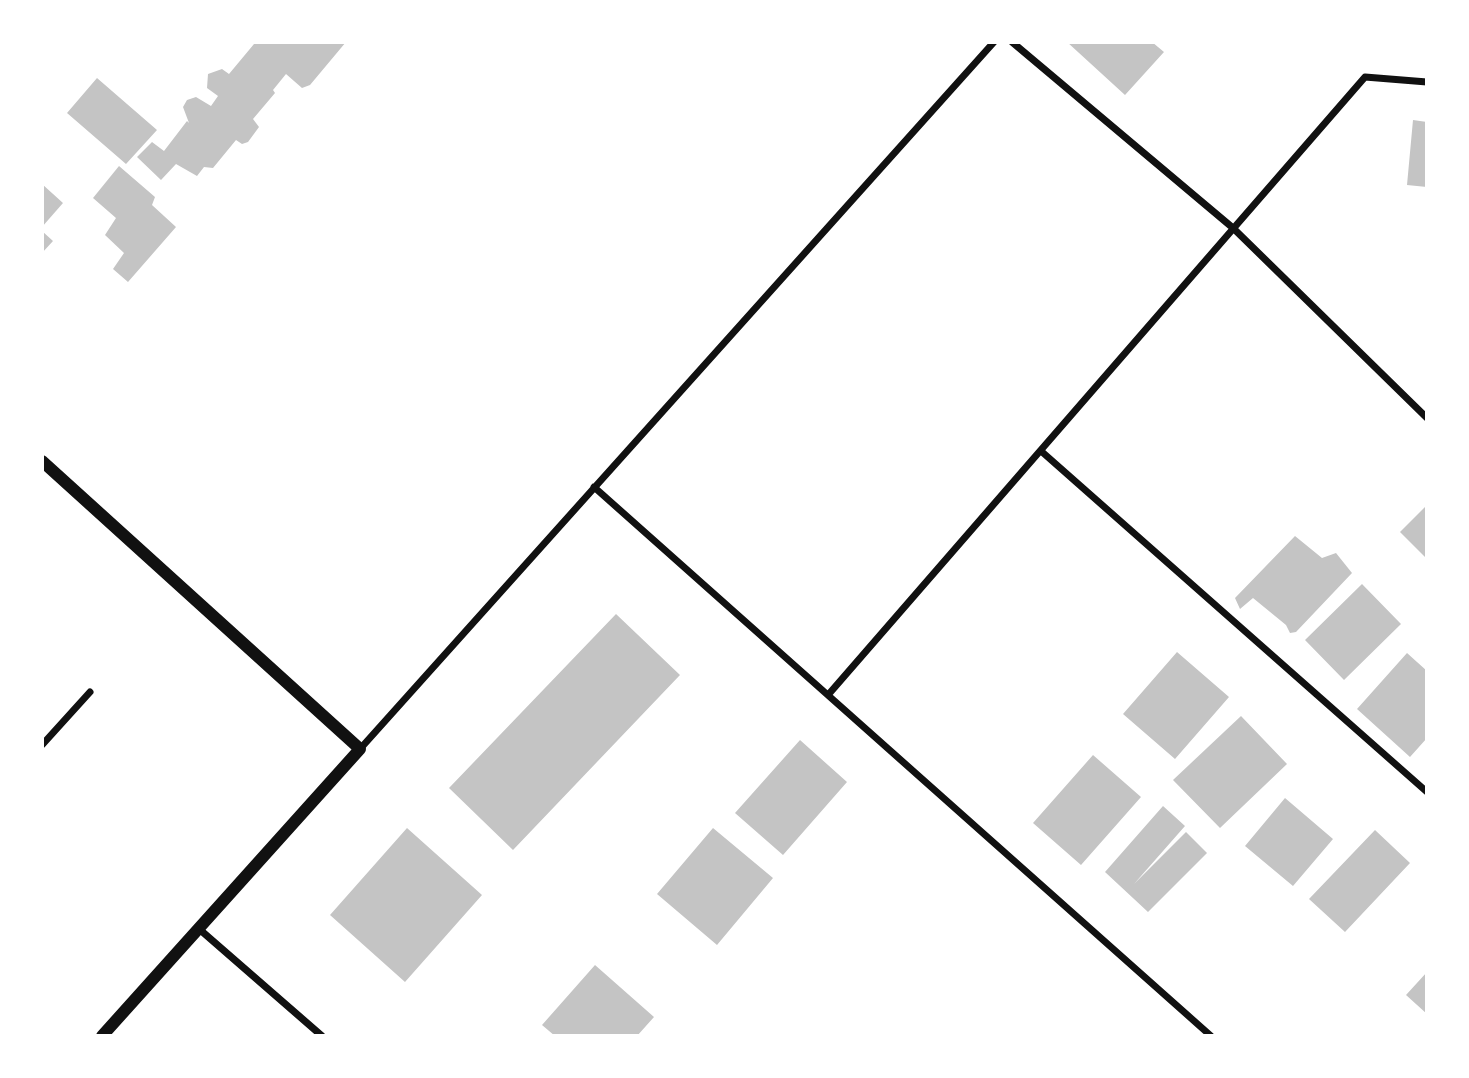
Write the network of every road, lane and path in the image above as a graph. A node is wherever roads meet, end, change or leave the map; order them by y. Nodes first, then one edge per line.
1 (994, 42) edge
2 (1012, 42) edge
3 (1427, 82) edge
4 (1233, 228) junction
5 (1427, 418) edge
6 (1041, 451) junction
7 (42, 461) edge
8 (594, 487) junction
9 (90, 692) dead end
10 (828, 695) junction
11 (42, 745) edge
12 (360, 749) junction
13 (1427, 792) edge
14 (198, 928) junction
15 (102, 1036) edge
16 (322, 1036) edge
17 (1211, 1036) edge

1 - 8 street
2 - 4 street
3 - 4 street
4 - 5 street
4 - 6 street
6 - 10 street
6 - 13 street
7 - 12 street
8 - 10 street
8 - 12 street
9 - 11 street
10 - 17 street
12 - 14 street
14 - 15 street
14 - 16 street

